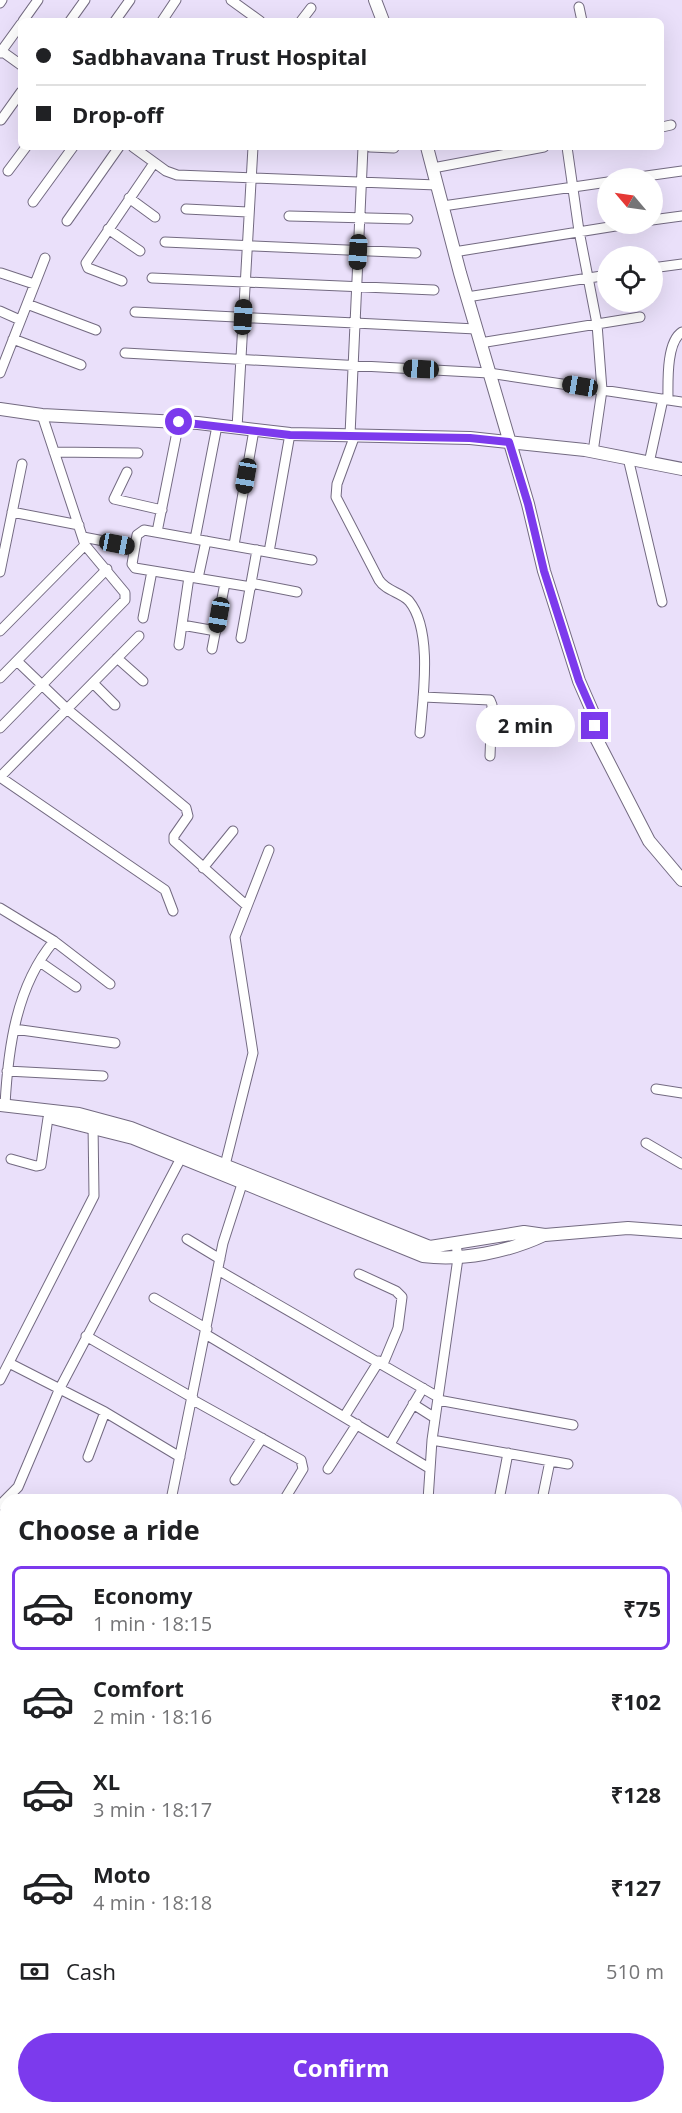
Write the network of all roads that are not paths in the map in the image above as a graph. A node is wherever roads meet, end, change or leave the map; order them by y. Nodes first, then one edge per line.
1 (38, 0) edge
2 (85, 0) edge
3 (130, 0) edge
4 (176, 0) edge
5 (231, 0) edge
6 (375, 0) edge
7 (579, 7) dead end
8 (311, 8) dead end
9 (25, 18) edge
10 (72, 18) edge
11 (117, 18) edge
12 (164, 18) edge
13 (254, 18) edge
14 (303, 18) edge
15 (382, 18) edge
16 (581, 18) edge
17 (18, 28) edge
18 (1, 51) edge
19 (18, 63) edge
20 (18, 96) edge
21 (1, 120) edge
22 (24, 150) edge
23 (71, 150) edge
24 (117, 150) edge
25 (137, 150) edge
26 (253, 150) edge
27 (363, 150) edge
28 (428, 150) edge
29 (528, 150) edge
30 (567, 150) edge
31 (154, 163) junction
32 (433, 168) junction
33 (8, 171) dead end
34 (682, 171) edge
35 (663, 174) edge
36 (250, 178) junction
37 (362, 182) junction
38 (597, 184) edge
39 (437, 185) junction
40 (573, 187) junction
41 (129, 198) junction
42 (33, 202) dead end
43 (443, 206) junction
44 (186, 209) dead end
45 (248, 212) junction
46 (289, 216) dead end
47 (682, 216) edge
48 (155, 217) dead end
49 (360, 217) junction
50 (408, 219) dead end
51 (663, 219) edge
52 (67, 221) dead end
53 (597, 228) edge
54 (108, 229) junction
55 (579, 231) junction
56 (165, 243) dead end
57 (247, 246) junction
58 (140, 251) dead end
59 (358, 252) junction
60 (454, 252) junction
61 (416, 254) dead end
62 (45, 258) dead end
63 (682, 264) edge
64 (663, 267) edge
65 (1, 273) edge
66 (597, 277) edge
67 (152, 278) dead end
68 (588, 278) junction
69 (122, 281) dead end
70 (245, 282) junction
71 (34, 284) junction
72 (357, 286) junction
73 (434, 290) dead end
74 (466, 297) junction
75 (27, 304) junction
76 (0, 311) edge
77 (135, 312) dead end
78 (243, 317) junction
79 (640, 317) dead end
80 (20, 320) junction
81 (355, 322) junction
82 (597, 324) junction
83 (476, 329) junction
84 (96, 330) dead end
85 (682, 332) edge
86 (13, 339) junction
87 (480, 343) junction
88 (4, 350) edge
89 (125, 353) dead end
90 (241, 359) junction
91 (81, 365) dead end
92 (353, 365) junction
93 (0, 373) edge
94 (489, 373) junction
95 (602, 390) junction
96 (665, 399) junction
97 (682, 402) edge
98 (0, 409) edge
99 (42, 415) junction
100 (179, 422) junction
101 (217, 426) junction
102 (237, 428) junction
103 (254, 430) junction
104 (290, 435) junction
105 (352, 435) junction
106 (509, 442) junction
107 (54, 452) junction
108 (593, 452) junction
109 (138, 453) dead end
110 (628, 458) junction
111 (649, 463) junction
112 (22, 464) dead end
113 (682, 469) edge
114 (127, 471) dead end
115 (162, 510) junction
116 (12, 512) junction
117 (78, 525) junction
118 (157, 532) junction
119 (195, 539) junction
120 (84, 541) junction
121 (206, 541) junction
122 (234, 545) junction
123 (135, 547) junction
124 (257, 550) junction
125 (269, 552) junction
126 (312, 560) dead end
127 (107, 569) junction
128 (152, 571) junction
129 (0, 572) edge
130 (194, 578) junction
131 (225, 583) junction
132 (251, 585) junction
133 (297, 592) dead end
134 (662, 602) dead end
135 (143, 618) dead end
136 (182, 625) junction
137 (0, 631) edge
138 (216, 631) junction
139 (139, 636) dead end
140 (241, 638) dead end
141 (179, 645) dead end
142 (213, 649) dead end
143 (117, 658) junction
144 (17, 661) junction
145 (0, 678) edge
146 (143, 681) dead end
147 (93, 683) junction
148 (42, 685) junction
149 (423, 697) junction
150 (115, 705) dead end
151 (67, 709) junction
152 (0, 728) edge
153 (420, 733) dead end
154 (490, 756) dead end
155 (0, 777) edge
156 (233, 831) dead end
157 (269, 850) dead end
158 (203, 868) junction
159 (682, 880) edge
160 (246, 905) junction
161 (0, 908) edge
162 (173, 911) dead end
163 (54, 941) junction
164 (40, 962) junction
165 (110, 984) dead end
166 (76, 987) dead end
167 (14, 1029) junction
168 (115, 1043) dead end
169 (5, 1065) edge
170 (103, 1076) dead end
171 (656, 1089) dead end
172 (682, 1093) edge
173 (6, 1108) edge
174 (48, 1118) junction
175 (94, 1122) junction
176 (646, 1143) dead end
177 (181, 1158) junction
178 (10, 1159) dead end
179 (682, 1164) edge
180 (225, 1165) junction
181 (244, 1179) junction
182 (682, 1232) edge
183 (545, 1234) junction
184 (187, 1239) dead end
185 (456, 1244) junction
186 (458, 1258) junction
187 (220, 1259) junction
188 (218, 1270) junction
189 (359, 1274) dead end
190 (154, 1298) dead end
191 (207, 1332) junction
192 (86, 1336) junction
193 (9, 1363) junction
194 (381, 1363) junction
195 (0, 1380) edge
196 (60, 1388) junction
197 (423, 1388) junction
198 (193, 1399) junction
199 (438, 1399) junction
200 (414, 1404) junction
201 (105, 1412) junction
202 (344, 1417) junction
203 (435, 1418) junction
204 (357, 1424) junction
205 (573, 1425) dead end
206 (262, 1438) junction
207 (432, 1440) junction
208 (390, 1444) junction
209 (508, 1453) junction
210 (88, 1457) dead end
211 (180, 1457) junction
212 (550, 1461) junction
213 (568, 1464) dead end
214 (429, 1468) junction
215 (328, 1469) dead end
216 (235, 1480) dead end
217 (11, 1494) edge
218 (172, 1494) edge
219 (288, 1494) edge
220 (428, 1494) edge
221 (500, 1494) edge
222 (543, 1494) edge

1 - 9 street
2 - 10 street
3 - 11 street
4 - 12 street
5 - 13 street
6 - 15 street
7 - 16 street
8 - 14 street
17 - 18 street
18 - 19 street
20 - 21 street
22 - 33 street
23 - 42 street
24 - 52 street
25 - 31 street
26 - 36 street
27 - 37 street
28 - 32 street
29 - 32 street
30 - 40 street
31 - 36 street
31 - 41 street
32 - 39 street
34 - 35 street
36 - 37 street
36 - 45 street
37 - 39 street
37 - 49 street
38 - 40 street
39 - 43 street
40 - 43 street
40 - 55 street
41 - 48 street
41 - 54 street
43 - 60 street
44 - 45 street
45 - 57 street
46 - 49 street
47 - 51 street
49 - 50 street
49 - 59 street
53 - 55 street
54 - 58 street
54 - 69 street
55 - 60 street
55 - 68 street
56 - 57 street
57 - 59 street
57 - 70 street
59 - 61 street
59 - 72 street
60 - 74 street
62 - 71 street
63 - 64 street
65 - 71 street
66 - 68 street
67 - 70 street
68 - 74 street
68 - 82 street
70 - 72 street
70 - 78 street
71 - 75 street
72 - 73 street
72 - 81 street
74 - 83 street
75 - 80 street
75 - 84 street
76 - 80 street
77 - 78 street
78 - 81 street
78 - 90 street
79 - 82 street
80 - 86 street
81 - 83 street
81 - 92 street
82 - 87 street
82 - 95 street
83 - 87 street
85 - 96 street
86 - 88 street
86 - 91 street
87 - 94 street
88 - 93 street
89 - 90 street
90 - 92 street
90 - 102 street
92 - 94 street
92 - 105 street
94 - 95 street
94 - 106 street
95 - 96 street
95 - 108 street
96 - 97 street
96 - 111 street
98 - 99 street
99 - 100 street
99 - 107 street
100 - 101 street
100 - 115 street
101 - 102 street
101 - 119 street
102 - 103 street
103 - 104 street
103 - 122 street
104 - 105 street
104 - 125 street
105 - 106 street
105 - 149 street
106 - 108 street
106 - 159 street
107 - 109 street
107 - 117 street
108 - 110 street
110 - 111 street
110 - 134 street
111 - 113 street
112 - 116 street
114 - 115 street
115 - 118 street
116 - 117 street
116 - 129 street
117 - 120 street
118 - 119 street
118 - 123 street
119 - 121 street
120 - 123 street
120 - 127 street
120 - 137 street
121 - 122 street
121 - 130 street
122 - 124 street
123 - 128 street
124 - 125 street
124 - 132 street
125 - 126 street
127 - 144 street
127 - 148 street
128 - 130 street
128 - 135 street
130 - 131 street
130 - 136 street
131 - 132 street
131 - 138 street
132 - 133 street
132 - 140 street
136 - 138 street
136 - 141 street
138 - 142 street
139 - 143 street
143 - 146 street
143 - 147 street
144 - 145 street
144 - 148 street
147 - 150 street
147 - 151 street
148 - 151 street
148 - 152 street
149 - 153 street
149 - 154 street
151 - 155 street
151 - 158 street
155 - 162 street
156 - 158 street
157 - 160 street
158 - 160 street
160 - 180 street
161 - 163 street
163 - 164 street
163 - 165 street
164 - 166 street
164 - 167 street
167 - 168 street
167 - 169 street
169 - 170 street
169 - 173 street
171 - 172 street
173 - 174 street
173 - 175 street
174 - 175 street
174 - 178 street
175 - 177 street
175 - 180 street
175 - 193 street
176 - 179 street
177 - 181 street
177 - 192 street
180 - 181 street
181 - 185 street
181 - 186 street
181 - 187 street
182 - 183 street
183 - 185 street
183 - 186 street
184 - 187 street
185 - 186 street
186 - 199 street
187 - 188 street
188 - 191 street
188 - 194 street
189 - 194 street
190 - 191 street
191 - 198 street
191 - 202 street
192 - 196 street
192 - 198 street
193 - 195 street
193 - 196 street
194 - 197 street
194 - 202 street
196 - 201 street
196 - 217 street
197 - 199 street
197 - 200 street
198 - 206 street
198 - 211 street
199 - 203 street
199 - 205 street
200 - 203 street
200 - 208 street
201 - 210 street
201 - 211 street
202 - 204 street
203 - 207 street
204 - 208 street
204 - 215 street
206 - 216 street
206 - 219 street
207 - 209 street
207 - 214 street
208 - 214 street
209 - 212 street
209 - 221 street
211 - 218 street
212 - 213 street
212 - 222 street
214 - 220 street

